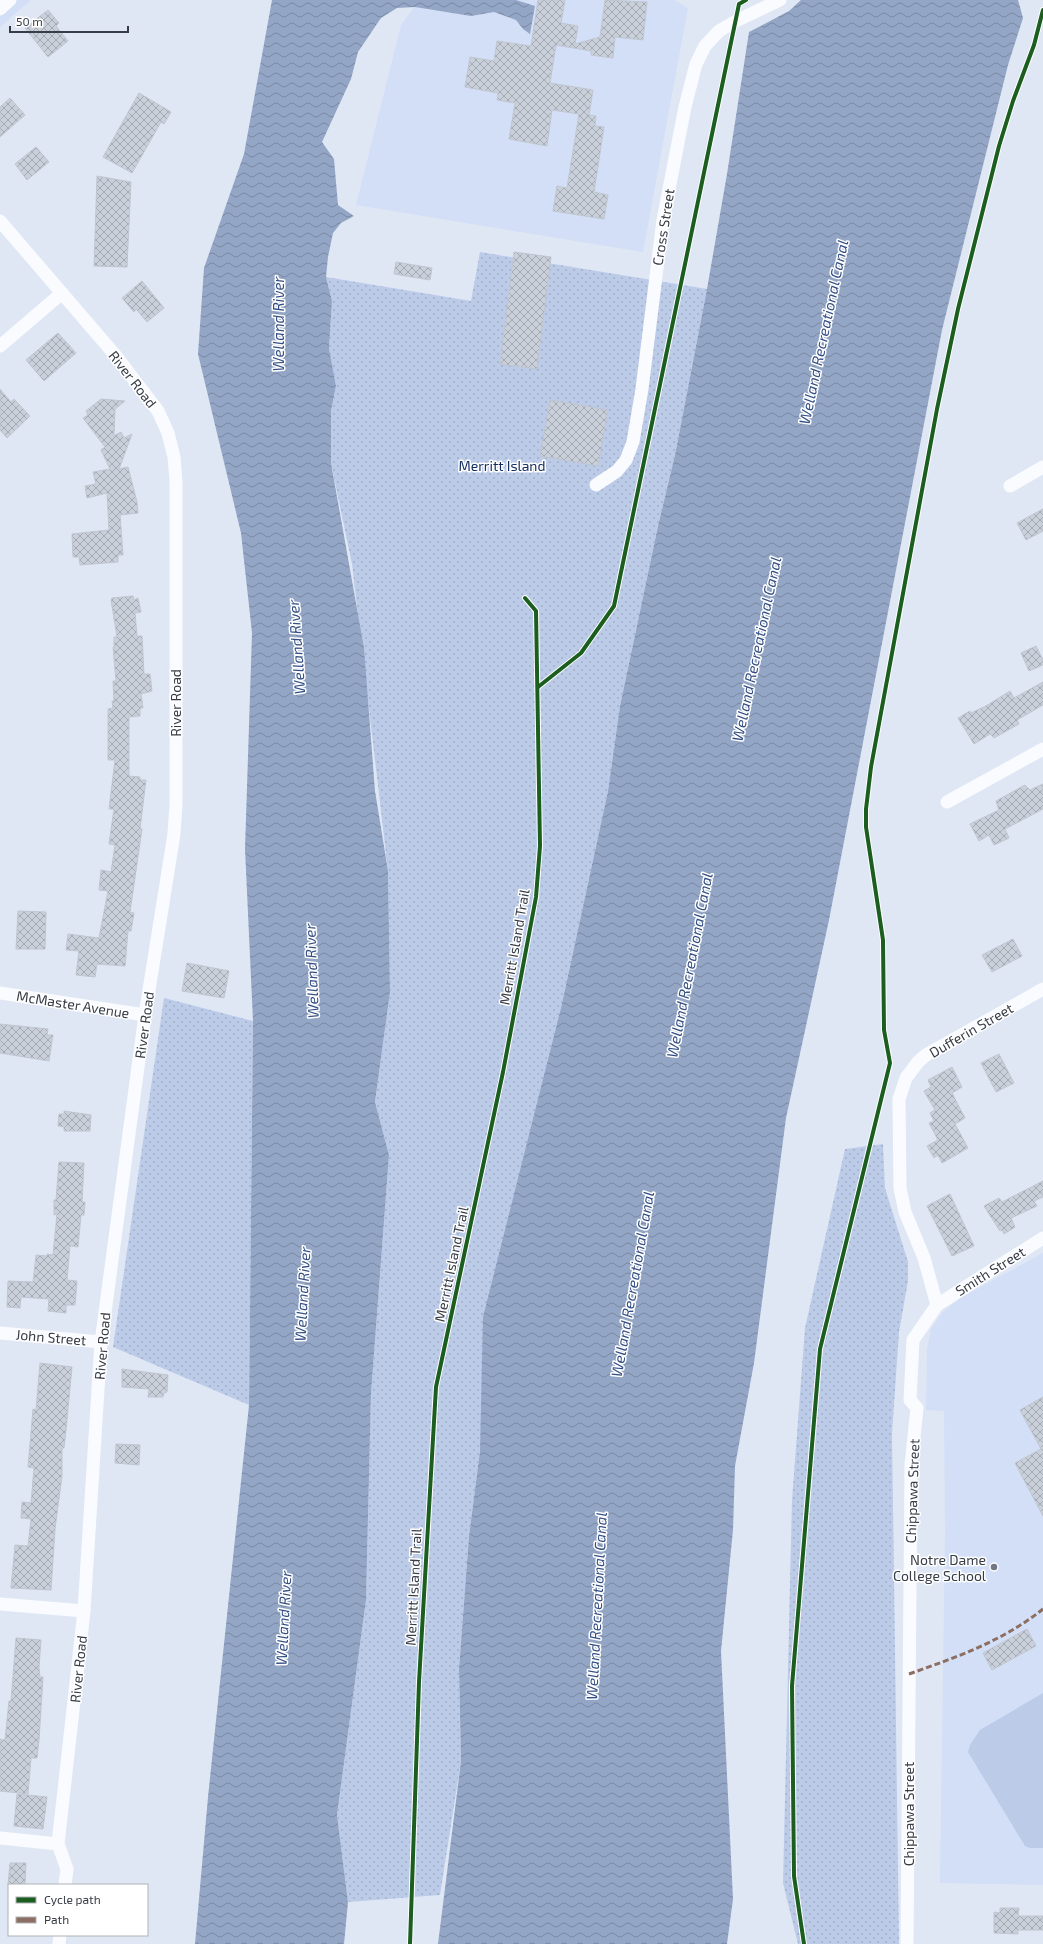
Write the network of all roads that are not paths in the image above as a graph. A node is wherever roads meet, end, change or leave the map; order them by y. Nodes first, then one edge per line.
1 (10, 0) edge
2 (780, 0) edge
3 (0, 9) edge
4 (0, 221) edge
5 (62, 293) junction
6 (0, 346) edge
7 (1043, 467) edge
8 (596, 485) dead end
9 (1010, 486) dead end
10 (1043, 749) edge
11 (947, 802) dead end
12 (1043, 989) edge
13 (0, 993) edge
14 (145, 1015) junction
15 (1043, 1238) edge
16 (937, 1305) junction
17 (0, 1333) edge
18 (101, 1342) junction
19 (0, 1604) edge
20 (84, 1611) junction
21 (0, 1838) edge
22 (58, 1844) junction
23 (65, 1884) edge
24 (907, 1944) edge

1 - 3 street
2 - 8 street, Cross Street
4 - 5 street, River Road
5 - 6 street
5 - 14 street, River Road
7 - 9 street
10 - 11 street
12 - 16 street, Dufferin Street
13 - 14 street, McMaster Avenue
14 - 18 street, River Road
15 - 16 street, Smith Street
16 - 24 street, Chippawa Street
17 - 18 street, John Street
18 - 20 street, River Road
19 - 20 street
20 - 22 street, River Road
21 - 22 street
22 - 23 street, River Road

